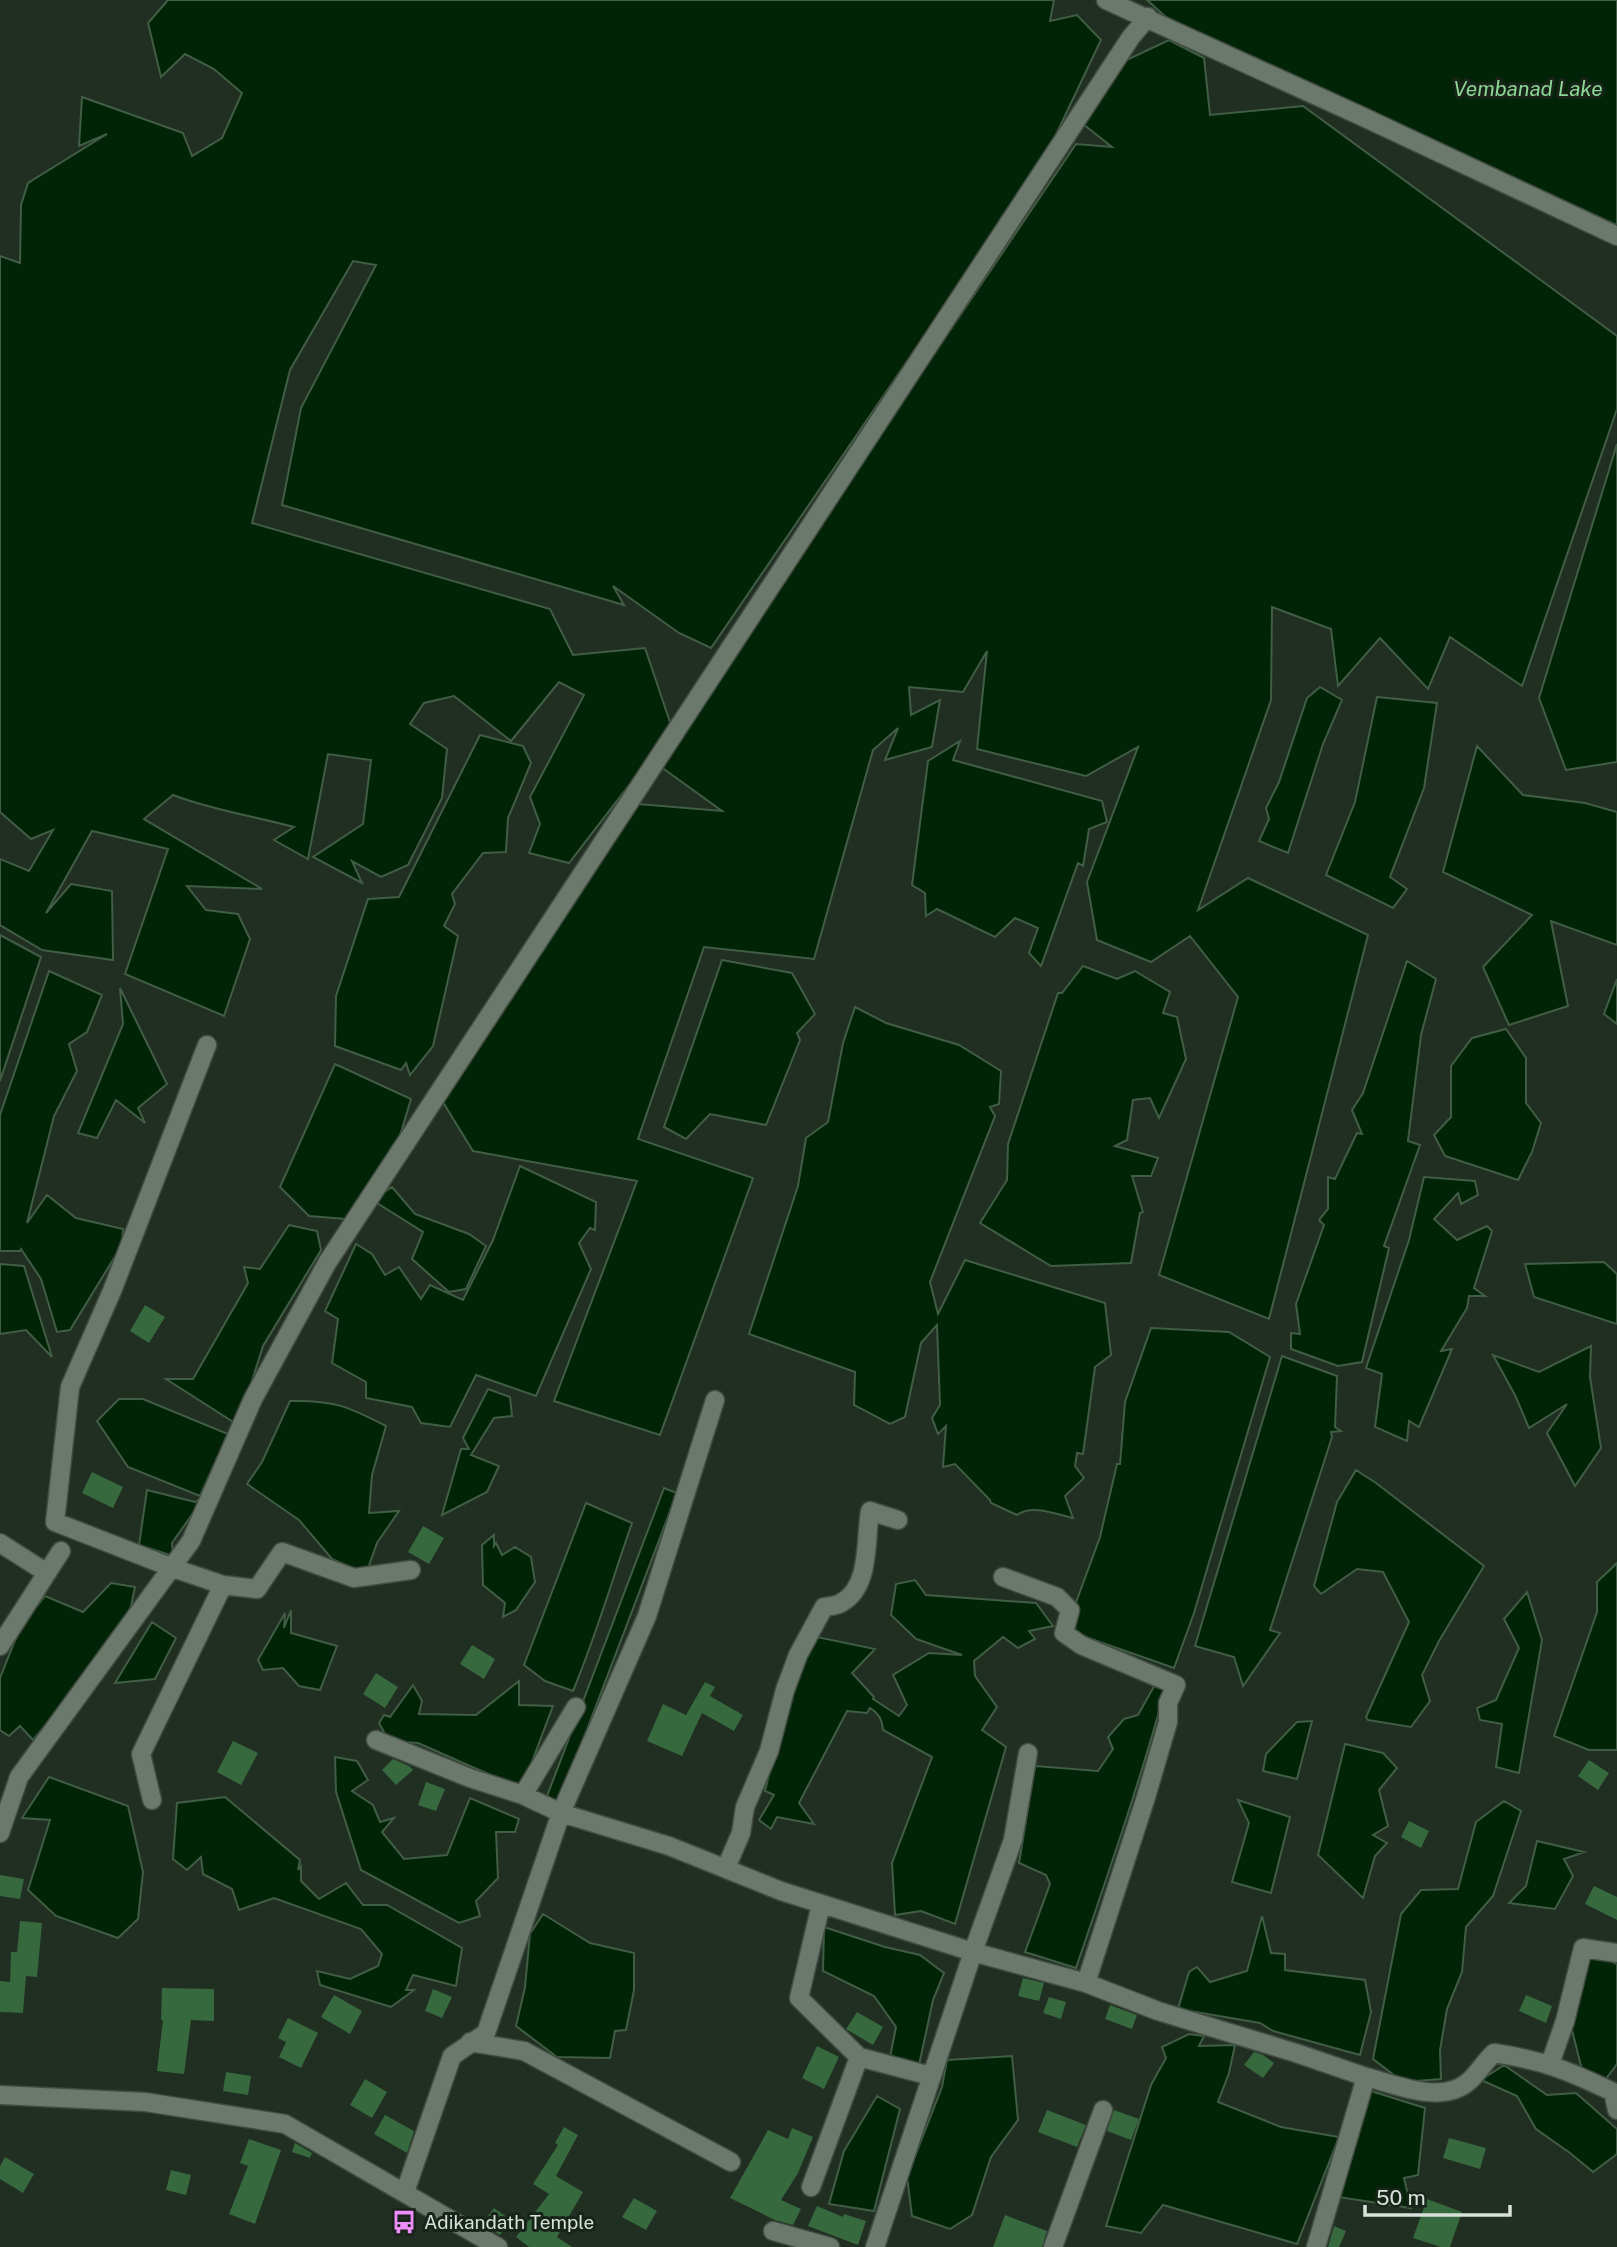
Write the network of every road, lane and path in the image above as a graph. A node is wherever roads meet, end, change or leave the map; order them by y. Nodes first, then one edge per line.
1 (1106, 0) edge
2 (1148, 17) junction
3 (1617, 236) edge
4 (207, 1045) dead end
5 (715, 1399) dead end
6 (898, 1520) dead end
7 (0, 1543) edge
8 (61, 1551) dead end
9 (173, 1568) junction
10 (411, 1570) dead end
11 (47, 1573) junction
12 (1003, 1577) dead end
13 (223, 1584) junction
14 (0, 1646) edge
15 (576, 1707) dead end
16 (376, 1740) dead end
17 (1028, 1753) dead end
18 (523, 1795) junction
19 (152, 1800) dead end
20 (561, 1813) junction
21 (0, 1833) edge
22 (726, 1868) junction
23 (821, 1904) junction
24 (973, 1952) junction
25 (1617, 1953) edge
26 (1086, 1983) junction
27 (470, 2042) junction
28 (859, 2057) junction
29 (1550, 2064) junction
30 (932, 2076) junction
31 (1366, 2077) junction
32 (0, 2095) edge
33 (1103, 2110) dead end
34 (1617, 2110) edge
35 (731, 2162) dead end
36 (811, 2187) dead end
37 (405, 2192) junction
38 (773, 2231) dead end
39 (498, 2247) edge
40 (830, 2247) edge
41 (875, 2247) edge
42 (1053, 2247) edge
43 (1316, 2247) edge

1 - 2 street
2 - 3 street
2 - 9 street
4 - 9 street
5 - 20 street
6 - 22 street
7 - 11 street
8 - 11 street
9 - 13 street
9 - 21 street
10 - 13 street
11 - 14 street
12 - 26 street
13 - 19 street
15 - 18 street
16 - 18 street
17 - 24 street
18 - 20 street
20 - 22 street
20 - 27 street
22 - 23 street
23 - 24 street
23 - 28 street
24 - 26 street
24 - 30 street
25 - 29 street
26 - 31 street
27 - 35 street
27 - 37 street
28 - 30 street
28 - 36 street
29 - 31 street
29 - 34 street
30 - 41 street
31 - 43 street
32 - 37 street
33 - 42 street
37 - 39 street
38 - 40 street

